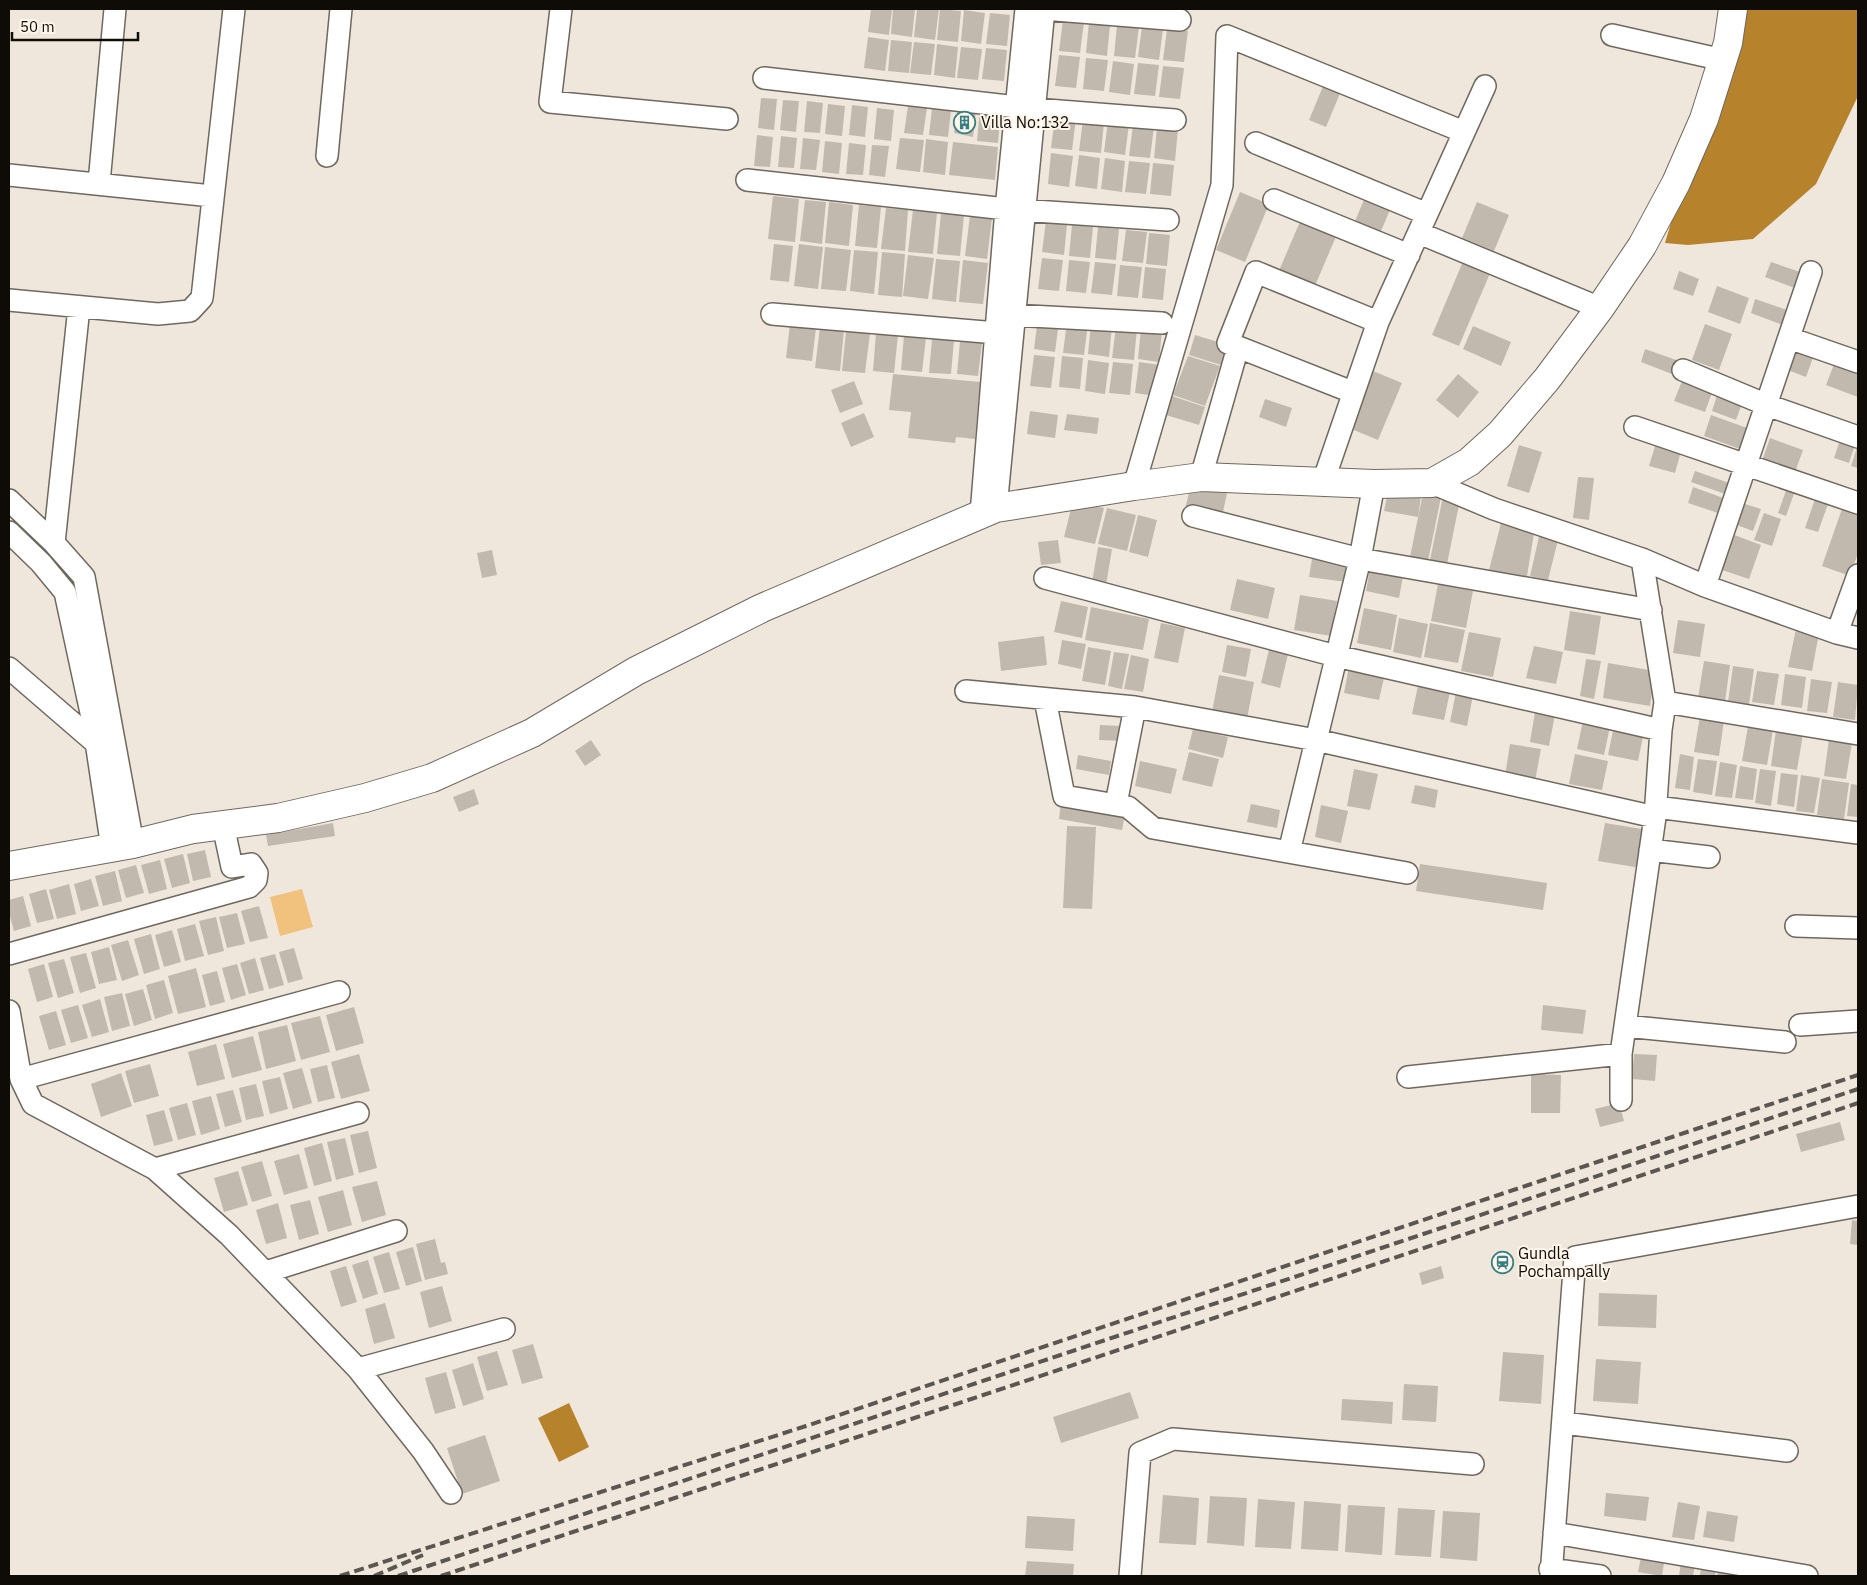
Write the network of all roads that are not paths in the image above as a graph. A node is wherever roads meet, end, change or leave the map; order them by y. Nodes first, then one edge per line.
1 (115, 9) edge
2 (234, 9) edge
3 (340, 9) edge
4 (561, 9) edge
5 (1026, 9) edge
6 (1044, 9) edge
7 (1733, 9) edge
8 (1180, 20) dead end
9 (1612, 35) dead end
10 (1723, 60) junction
11 (764, 78) dead end
12 (1485, 86) dead end
13 (1025, 108) junction
14 (727, 120) dead end
15 (1175, 120) dead end
16 (1464, 132) junction
17 (1256, 143) dead end
18 (327, 156) dead end
19 (9, 175) edge
20 (747, 180) dead end
21 (98, 183) junction
22 (212, 196) junction
23 (1274, 200) dead end
24 (1015, 209) junction
25 (1427, 214) junction
26 (1168, 220) dead end
27 (1418, 234) junction
28 (1409, 255) junction
29 (1811, 272) dead end
30 (9, 300) edge
31 (79, 307) junction
32 (1600, 308) junction
33 (772, 314) dead end
34 (1013, 315) junction
35 (1378, 322) junction
36 (1162, 323) dead end
37 (996, 333) junction
38 (1789, 338) junction
39 (1238, 347) junction
40 (1858, 362) edge
41 (1683, 370) dead end
42 (1352, 392) junction
43 (1767, 405) junction
44 (1635, 427) dead end
45 (1858, 437) edge
46 (1746, 465) junction
47 (1201, 477) junction
48 (1323, 482) junction
49 (1432, 482) junction
50 (1374, 484) junction
51 (1134, 486) junction
52 (9, 500) edge
53 (1858, 503) edge
54 (989, 511) junction
55 (1192, 516) dead end
56 (9, 532) edge
57 (54, 543) junction
58 (1360, 559) junction
59 (1642, 559) junction
60 (1858, 575) edge
61 (1046, 578) dead end
62 (1705, 586) junction
63 (1651, 610) junction
64 (1838, 633) junction
65 (1858, 638) edge
66 (1336, 656) junction
67 (9, 668) edge
68 (966, 691) dead end
69 (1045, 699) junction
70 (1665, 702) junction
71 (1135, 707) junction
72 (1661, 730) junction
73 (1858, 734) edge
74 (1316, 740) junction
75 (96, 744) junction
76 (1116, 804) junction
77 (1655, 812) junction
78 (223, 825) junction
79 (1858, 834) edge
80 (122, 846) junction
81 (1650, 850) junction
82 (1290, 852) junction
83 (1709, 857) dead end
84 (9, 866) edge
85 (1407, 873) dead end
86 (1796, 926) dead end
87 (1858, 928) edge
88 (9, 954) edge
89 (339, 992) dead end
90 (9, 1011) edge
91 (1858, 1021) edge
92 (1800, 1025) dead end
93 (1625, 1026) junction
94 (1785, 1042) dead end
95 (1621, 1054) junction
96 (1408, 1077) dead end
97 (20, 1079) junction
98 (1620, 1100) dead end
99 (358, 1113) dead end
100 (155, 1170) junction
101 (1858, 1206) edge
102 (396, 1231) dead end
103 (266, 1272) junction
104 (504, 1329) dead end
105 (358, 1369) junction
106 (1564, 1423) junction
107 (1787, 1451) dead end
108 (1473, 1464) dead end
109 (451, 1493) dead end
110 (1554, 1533) junction
111 (1550, 1572) edge
112 (1758, 1573) edge
113 (1130, 1576) edge
114 (1600, 1576) edge
115 (1807, 1576) edge

1 - 21 street
2 - 22 street
3 - 18 street
4 - 14 street
5 - 13 street
6 - 8 street
6 - 13 street
7 - 10 main road
9 - 10 street
10 - 32 main road
11 - 13 street
12 - 16 street
13 - 15 street
13 - 24 street
16 - 25 street
16 - 51 street
17 - 25 street
19 - 21 street
20 - 24 street
21 - 22 street
22 - 31 street
23 - 28 street
24 - 26 street
24 - 34 street
24 - 37 street
25 - 27 street
27 - 28 street
27 - 32 street
28 - 35 street
29 - 38 street
30 - 31 street
31 - 57 street
32 - 49 main road
33 - 37 street
34 - 36 street
34 - 54 street
35 - 39 street
35 - 42 street
37 - 54 street
38 - 40 street
38 - 43 street
39 - 42 street
39 - 47 street
41 - 43 street
42 - 48 street
43 - 45 street
43 - 46 street
44 - 46 street
46 - 53 street
46 - 62 street
47 - 48 main road
47 - 51 main road
48 - 50 main road
49 - 50 main road
49 - 59 street
50 - 58 street
51 - 54 main road
52 - 57 street
54 - 78 main road
55 - 58 street
56 - 75 street
57 - 80 street
58 - 63 street
58 - 66 street
59 - 62 street
59 - 63 street
60 - 64 street
61 - 66 street
62 - 64 street
63 - 70 street
64 - 65 street
66 - 72 street
66 - 74 street
67 - 75 street
68 - 69 street
69 - 71 street
69 - 76 street
70 - 72 street
70 - 73 street
71 - 74 street
71 - 76 street
72 - 77 street
74 - 77 street
74 - 82 street
75 - 80 street
76 - 82 street
77 - 79 street
77 - 81 street
78 - 80 main road
78 - 88 street
80 - 84 main road
81 - 83 street
81 - 93 street
82 - 85 street
86 - 87 street
89 - 97 street
90 - 97 street
91 - 92 street
93 - 94 street
93 - 95 street
95 - 96 street
95 - 98 street
97 - 100 street
99 - 100 street
100 - 103 street
101 - 106 street
102 - 103 street
103 - 105 street
104 - 105 street
105 - 109 street
106 - 107 street
106 - 110 street
108 - 113 street
110 - 111 street
110 - 112 street
111 - 114 street
112 - 115 street

